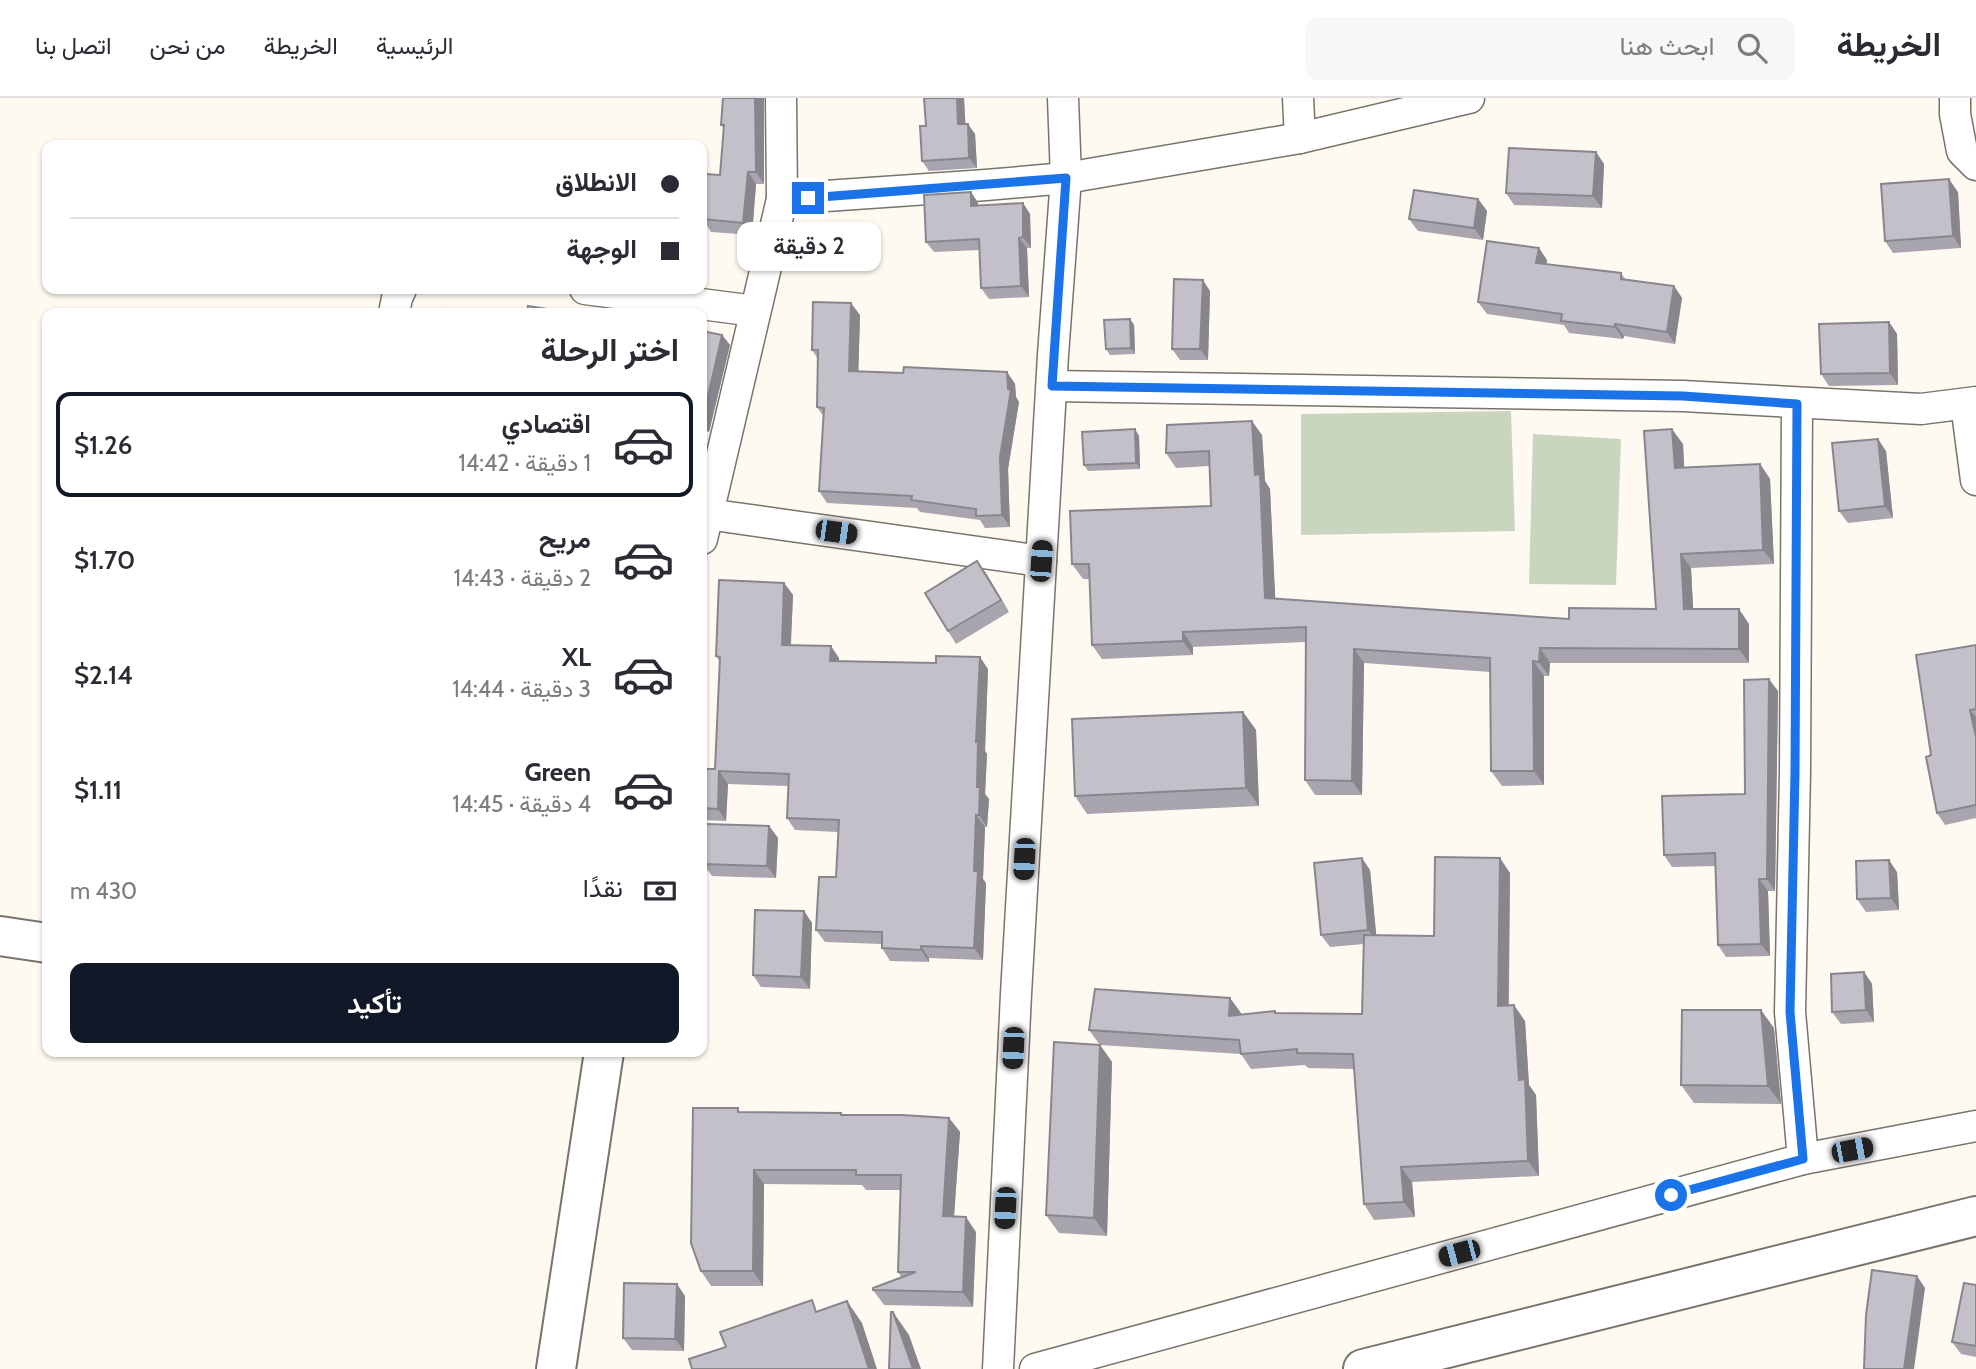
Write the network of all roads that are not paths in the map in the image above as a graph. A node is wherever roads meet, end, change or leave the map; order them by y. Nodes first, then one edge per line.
1 (781, 98) edge
2 (1063, 98) edge
3 (1298, 98) edge
4 (1468, 98) edge
5 (1955, 98) edge
6 (1300, 138) junction
7 (1976, 164) edge
8 (1066, 178) junction
9 (782, 200) junction
10 (623, 294) edge
11 (755, 311) junction
12 (1052, 386) junction
13 (1971, 403) edge
14 (1797, 404) junction
15 (1976, 480) edge
16 (707, 517) edge
17 (707, 526) edge
18 (1041, 561) junction
19 (0, 936) edge
20 (42, 942) edge
21 (603, 1057) edge
22 (1976, 1126) edge
23 (1803, 1159) junction
24 (1976, 1216) edge
25 (556, 1369) edge
26 (998, 1369) edge
27 (1035, 1369) edge
28 (1363, 1369) edge

1 - 9 street
2 - 8 street
3 - 6 street
4 - 6 street
5 - 7 street
6 - 8 street
8 - 9 street
8 - 12 street
9 - 11 street
10 - 11 street
11 - 16 street
12 - 14 street
12 - 18 street
13 - 14 street
13 - 15 street
14 - 23 street
17 - 18 street
18 - 26 street
19 - 20 street
21 - 25 street
22 - 23 street
23 - 27 street
24 - 28 street

